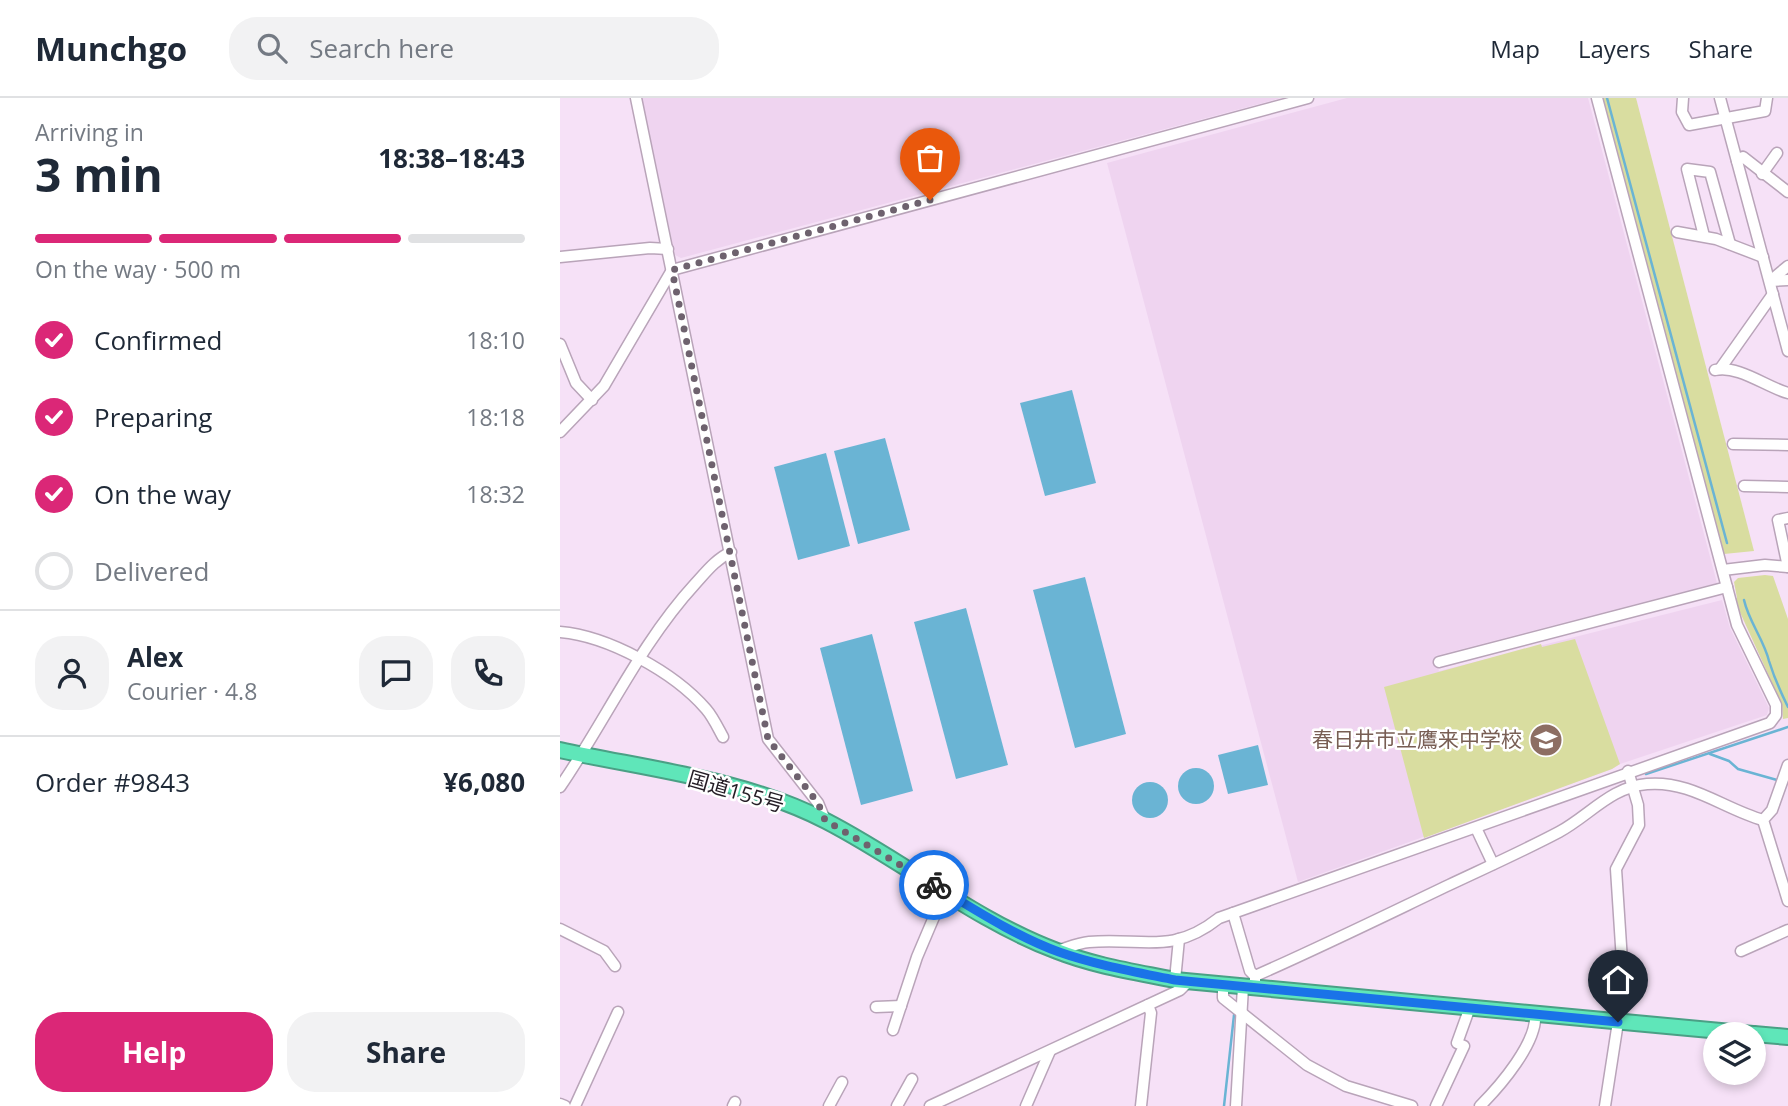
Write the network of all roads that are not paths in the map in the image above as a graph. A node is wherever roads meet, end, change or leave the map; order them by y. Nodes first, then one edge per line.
1 (636, 98) edge
2 (1308, 98) edge
3 (1597, 98) edge
4 (1683, 98) edge
5 (1720, 98) edge
6 (1767, 98) edge
7 (1725, 118) junction
8 (1777, 153) dead end
9 (1737, 161) junction
10 (1762, 174) junction
11 (1788, 192) edge
12 (1677, 232) dead end
13 (1704, 236) junction
14 (1730, 244) junction
15 (668, 249) junction
16 (560, 257) edge
17 (1763, 257) junction
18 (1788, 266) edge
19 (672, 270) junction
20 (1788, 280) edge
21 (1770, 281) junction
22 (1773, 294) junction
23 (560, 344) edge
24 (1788, 351) edge
25 (562, 355) edge
26 (1788, 393) edge
27 (592, 400) junction
28 (560, 432) edge
29 (1733, 444) dead end
30 (1788, 445) edge
31 (1744, 486) dead end
32 (1788, 487) edge
33 (1788, 517) edge
34 (731, 552) junction
35 (1788, 567) edge
36 (1723, 570) junction
37 (1727, 587) junction
38 (560, 632) edge
39 (639, 658) junction
40 (1439, 662) dead end
41 (723, 737) dead end
42 (560, 750) edge
43 (582, 755) junction
44 (1788, 765) edge
45 (1628, 771) junction
46 (1633, 786) junction
47 (560, 787) edge
48 (825, 820) junction
49 (1763, 820) junction
50 (1476, 828) junction
51 (1493, 864) junction
52 (1783, 876) edge
53 (944, 891) junction
54 (1788, 901) edge
55 (1233, 913) junction
56 (560, 929) edge
57 (1788, 930) edge
58 (1180, 939) junction
59 (1057, 951) junction
60 (1741, 951) dead end
61 (615, 966) dead end
62 (1182, 981) junction
63 (1251, 983) junction
64 (1223, 984) junction
65 (1148, 1005) junction
66 (901, 1006) junction
67 (876, 1007) dead end
68 (1470, 1007) junction
69 (618, 1012) dead end
70 (1535, 1014) junction
71 (1243, 1016) junction
72 (1618, 1022) junction
73 (893, 1030) dead end
74 (1703, 1030) edge
75 (1766, 1035) edge
76 (1788, 1037) edge
77 (1049, 1051) junction
78 (912, 1079) dead end
79 (842, 1082) dead end
80 (575, 1106) edge
81 (829, 1106) edge
82 (897, 1106) edge
83 (930, 1106) edge
84 (1026, 1106) edge
85 (1141, 1106) edge
86 (1236, 1106) edge
87 (1412, 1106) edge
88 (1436, 1106) edge
89 (1480, 1106) edge
90 (1605, 1106) edge

1 - 15 street
2 - 19 street
3 - 36 street
4 - 7 street
5 - 7 street
6 - 7 street
7 - 9 street
8 - 10 street
9 - 10 street
9 - 17 street
10 - 11 street
12 - 13 street
13 - 14 street
13 - 14 street
14 - 17 street
15 - 16 street
15 - 19 street
17 - 21 street
18 - 21 street
19 - 27 street
19 - 34 street
20 - 21 street
21 - 22 street
22 - 24 street
22 - 26 street
23 - 25 street
25 - 27 street
27 - 28 street
29 - 30 street
31 - 32 street
33 - 35 street
34 - 39 street
34 - 48 street
35 - 36 street
36 - 37 street
37 - 40 street
37 - 45 street
38 - 39 street
39 - 41 street
39 - 43 street
42 - 43 highway, 国道155号
43 - 47 street
43 - 48 highway, 国道155号
44 - 49 street
45 - 46 street
45 - 50 street
46 - 49 street
46 - 51 street
46 - 72 street
48 - 53 highway, 国道155号
49 - 52 street
50 - 51 street
50 - 55 street
51 - 63 street
52 - 54 street
53 - 59 highway, 国道155号
53 - 66 street
55 - 58 street
55 - 63 street
56 - 61 street
57 - 60 street
58 - 59 street
58 - 62 street
59 - 62 highway, 国道155号
62 - 64 highway, 国道155号
62 - 65 street
63 - 64 highway, 国道155号
63 - 68 highway, 国道155号
63 - 71 street
64 - 71 street
65 - 77 street
65 - 85 street
66 - 67 street
66 - 73 street
68 - 70 highway, 国道155号
68 - 88 street
69 - 80 street
70 - 72 highway, 国道155号
70 - 89 street
71 - 86 street
71 - 87 street
72 - 74 highway, 国道155号
72 - 90 street
75 - 76 highway, 国道155号
77 - 83 street
77 - 84 street
78 - 82 street
79 - 81 street

